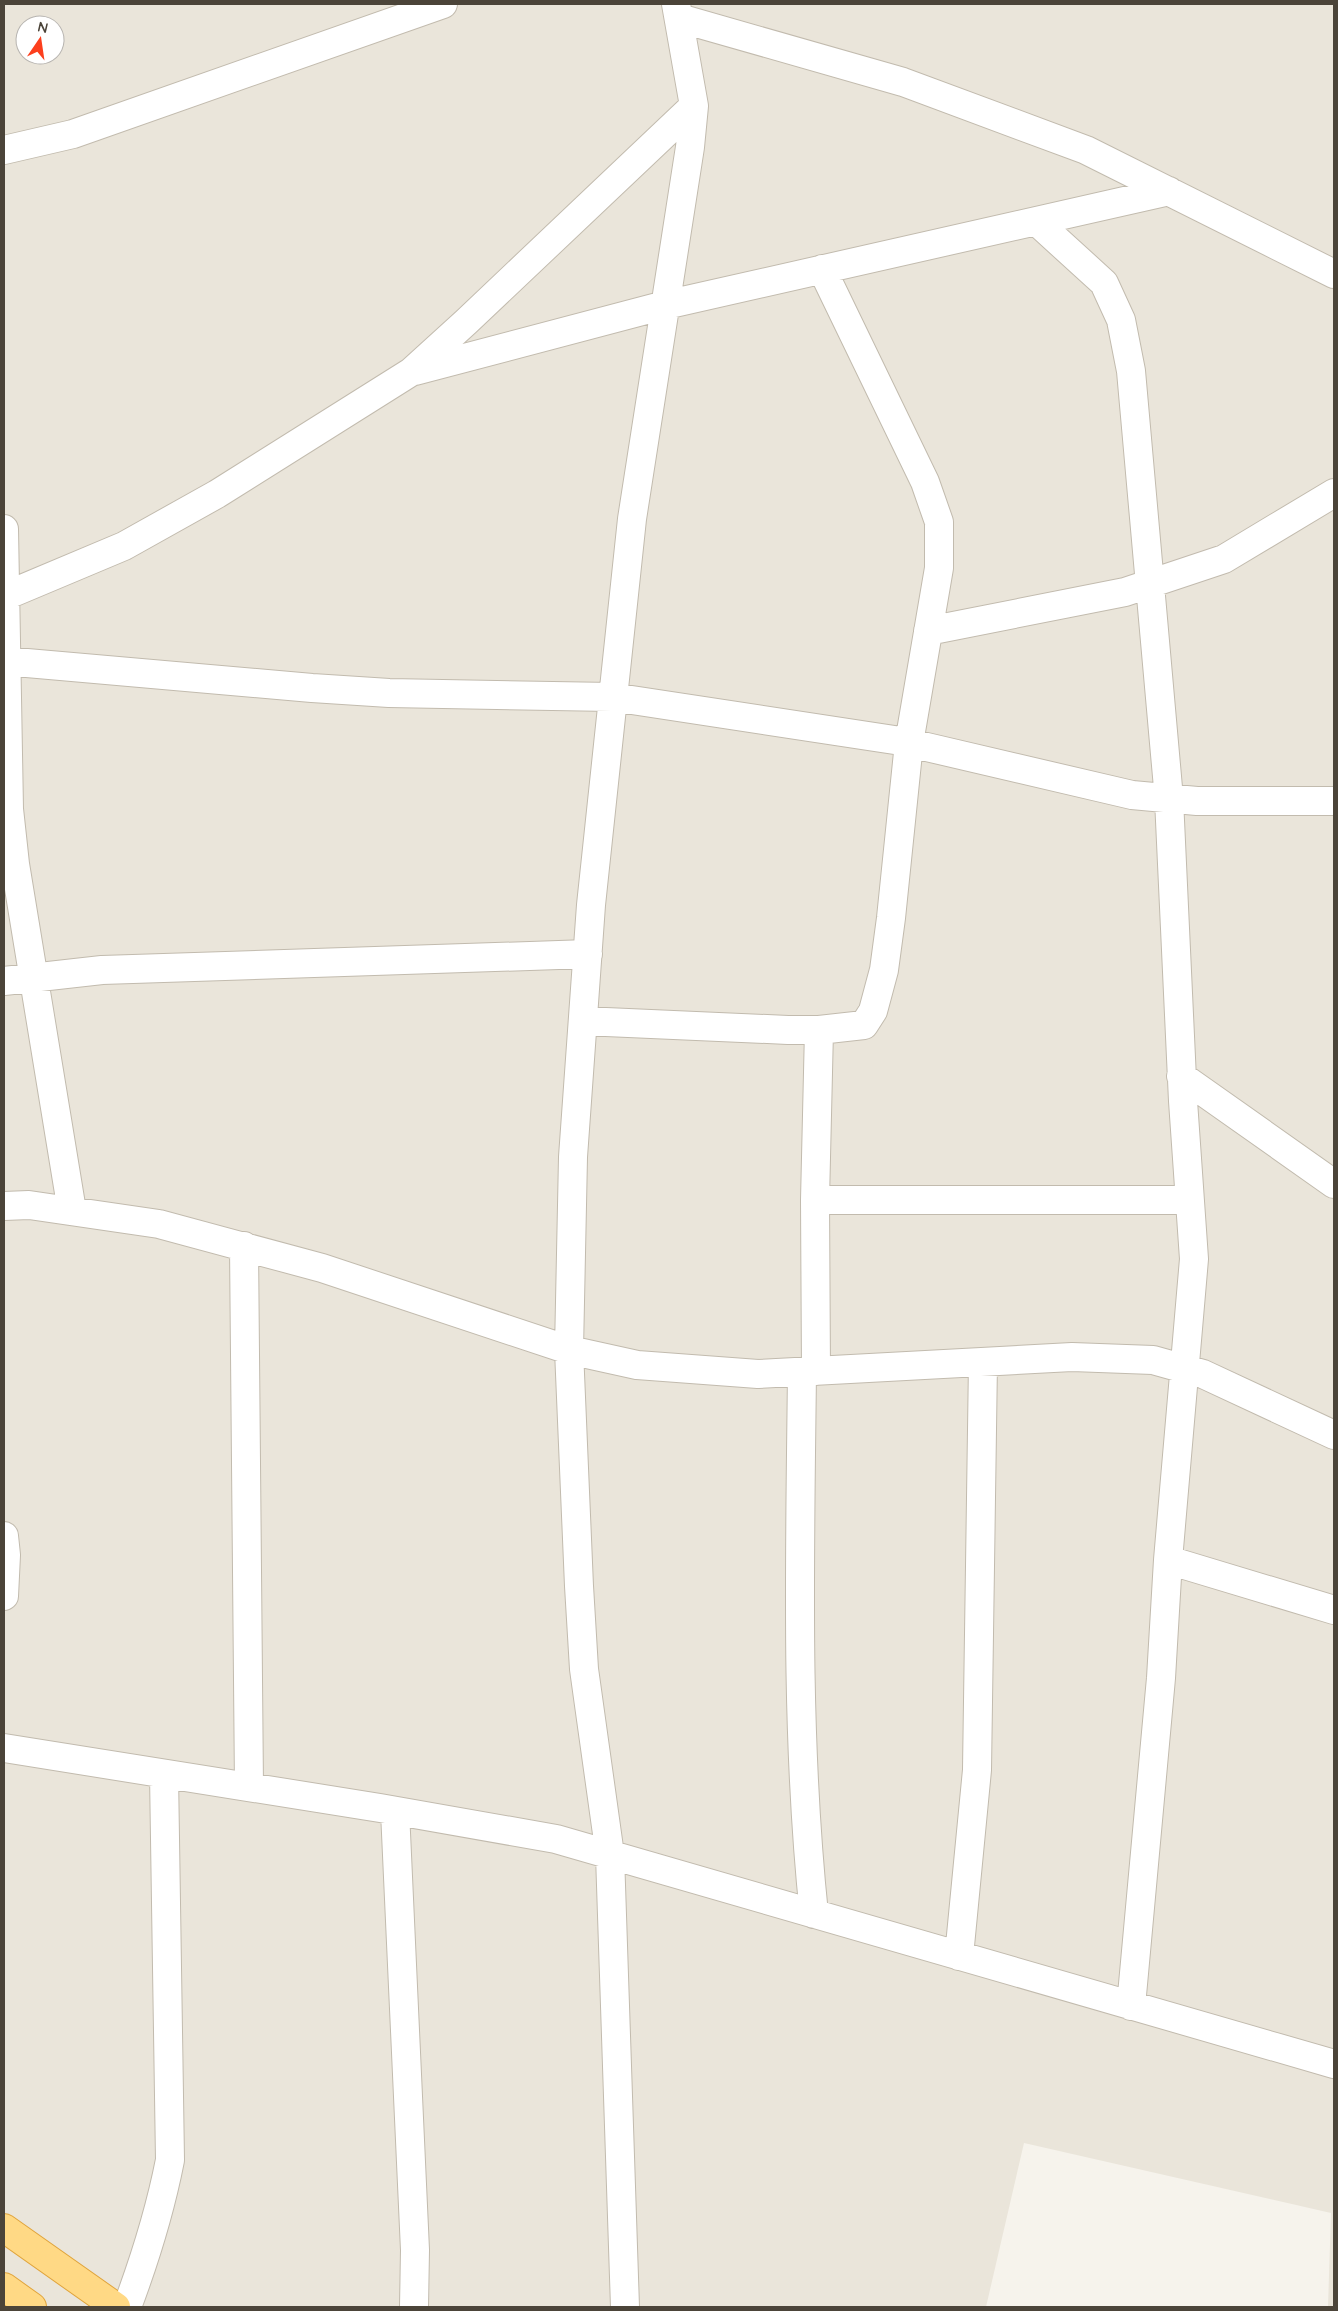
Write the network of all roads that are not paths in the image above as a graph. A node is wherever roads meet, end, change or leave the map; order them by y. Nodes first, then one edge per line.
1 (443, 4) edge
2 (677, 11) edge
3 (694, 106) junction
4 (4, 148) edge
5 (1169, 191) junction
6 (1036, 221) junction
7 (822, 269) junction
8 (1334, 274) edge
9 (665, 305) junction
10 (411, 372) junction
11 (1334, 493) edge
12 (4, 529) edge
13 (1151, 584) junction
14 (5, 596) edge
15 (928, 631) junction
16 (5, 661) edge
17 (612, 697) junction
18 (909, 743) junction
19 (1169, 799) junction
20 (1334, 801) edge
21 (588, 954) junction
22 (33, 978) junction
23 (4, 981) edge
24 (583, 1021) junction
25 (819, 1030) junction
26 (1182, 1076) junction
27 (1334, 1184) edge
28 (815, 1200) junction
29 (1189, 1200) junction
30 (4, 1206) edge
31 (72, 1211) junction
32 (244, 1246) junction
33 (569, 1350) junction
34 (983, 1362) junction
35 (1183, 1369) junction
36 (809, 1372) junction
37 (1334, 1435) edge
38 (4, 1536) edge
39 (1168, 1560) junction
40 (4, 1596) edge
41 (1334, 1610) edge
42 (4, 1748) edge
43 (164, 1774) junction
44 (249, 1787) junction
45 (395, 1811) junction
46 (610, 1855) junction
47 (814, 1914) junction
48 (959, 1956) junction
49 (1131, 2006) junction
50 (1334, 2064) edge
51 (4, 2228) edge
52 (4, 2287) edge
53 (32, 2307) edge
54 (116, 2307) edge
55 (127, 2307) edge
56 (414, 2307) edge
57 (625, 2307) edge

1 - 4 street
2 - 3 street
2 - 5 street
3 - 9 street
3 - 10 street
5 - 6 street
5 - 8 street
6 - 7 street
6 - 13 street
7 - 9 street
7 - 15 street
9 - 10 street
9 - 17 street
10 - 14 street
11 - 13 street
12 - 14 street
13 - 15 street
13 - 19 street
14 - 16 street
15 - 18 street
16 - 17 street
16 - 22 street
17 - 18 street
17 - 21 street
18 - 19 street
18 - 25 street
19 - 20 street
19 - 26 street
21 - 22 street
21 - 24 street
22 - 23 street
22 - 31 street
24 - 25 street
24 - 33 street
25 - 28 street
26 - 27 street
26 - 29 street
28 - 29 street
28 - 36 street
29 - 35 street
30 - 31 street
31 - 32 street
32 - 33 street
32 - 44 street
33 - 36 street
33 - 46 street
34 - 35 street
34 - 36 street
34 - 48 street
35 - 37 street
35 - 39 street
36 - 47 street
38 - 40 street
39 - 41 street
39 - 49 street
42 - 43 street
43 - 44 street
43 - 55 street
44 - 45 street
45 - 46 street
45 - 56 street
46 - 47 street
46 - 57 street
47 - 48 street
48 - 49 street
49 - 50 street
51 - 54 highway
52 - 53 highway

